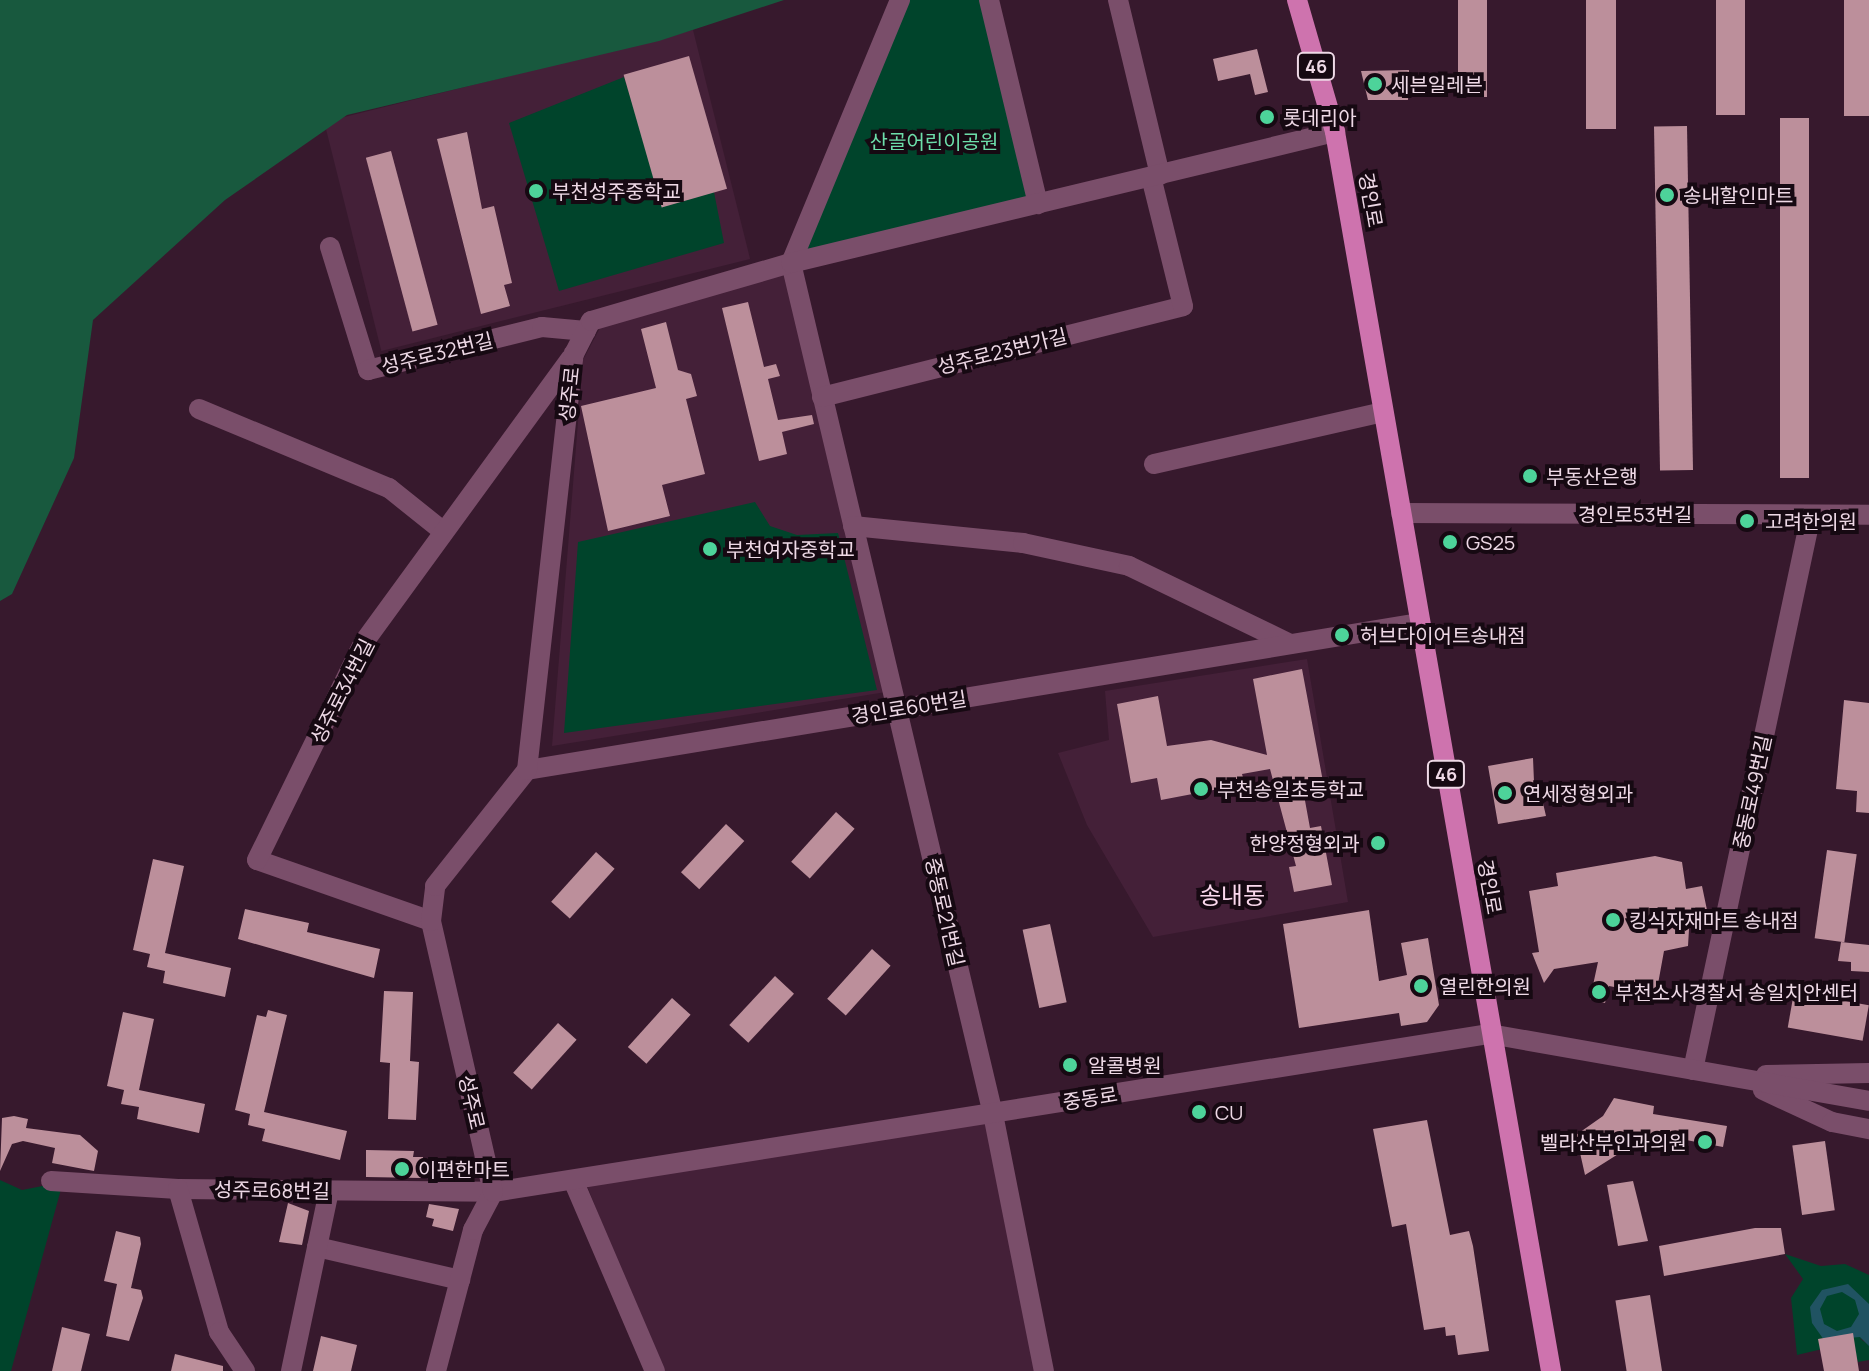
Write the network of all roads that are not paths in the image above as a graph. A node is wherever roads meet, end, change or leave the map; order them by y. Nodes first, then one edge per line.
1 (900, 0) edge
2 (989, 0) edge
3 (1118, 0) edge
4 (1297, 0) edge
5 (1335, 132) junction
6 (1155, 176) junction
7 (1038, 204) junction
8 (330, 247) dead end
9 (791, 263) junction
10 (586, 331) junction
11 (574, 354) junction
12 (822, 397) junction
13 (199, 409) dead end
14 (1383, 412) junction
15 (1154, 464) dead end
16 (1401, 513) junction
17 (1811, 515) junction
18 (1869, 515) edge
19 (853, 526) junction
20 (444, 532) junction
21 (1420, 623) junction
22 (1290, 644) junction
23 (897, 709) junction
24 (527, 770) junction
25 (431, 921) junction
26 (1490, 1034) junction
27 (1693, 1070) junction
28 (1869, 1073) edge
29 (1734, 1077) junction
30 (1869, 1101) edge
31 (993, 1114) junction
32 (1869, 1129) edge
33 (573, 1180) junction
34 (51, 1181) dead end
35 (178, 1189) junction
36 (329, 1191) junction
37 (493, 1192) junction
38 (317, 1247) junction
39 (460, 1280) junction
40 (245, 1371) edge
41 (291, 1371) edge
42 (436, 1371) edge
43 (655, 1371) edge
44 (1044, 1371) edge
45 (1551, 1371) edge

1 - 9 street
2 - 7 street
3 - 6 street
4 - 5 main road, 경인로 / 46
5 - 6 street, 성주로
5 - 14 main road, 경인로 / 46
6 - 7 street, 성주로
6 - 12 street, 성주로23번가길
7 - 9 street, 성주로
8 - 10 street, 성주로32번길
9 - 10 street, 성주로
9 - 12 street, 중동로21번길
10 - 11 street, 성주로
11 - 20 street, 성주로34번길
11 - 24 street, 성주로
12 - 19 street, 중동로21번길
13 - 20 street
14 - 15 street
14 - 16 main road, 경인로 / 46
16 - 17 street, 경인로53번길
16 - 21 main road, 경인로 / 46
17 - 18 street, 경인로53번길
17 - 27 street, 중동로49번길
19 - 22 street
19 - 23 street, 중동로21번길
20 - 25 street, 성주로34번길
21 - 22 street, 경인로60번길
21 - 26 main road, 경인로 / 46
22 - 23 street, 경인로60번길
23 - 24 street, 경인로60번길
23 - 31 street, 중동로21번길
24 - 25 street, 성주로
25 - 37 street, 성주로
26 - 27 street, 중동로
26 - 31 street, 중동로
26 - 45 main road, 경인로 / 46
27 - 29 street, 중동로
28 - 29 street, 중동로
29 - 30 street, 중동로
29 - 32 street, 중동로
31 - 33 street, 중동로
31 - 44 street, 중동로21번길
33 - 37 street, 중동로
33 - 43 street
34 - 35 street, 성주로68번길
35 - 36 street, 성주로68번길
35 - 40 street
36 - 37 street, 성주로68번길
36 - 38 street
37 - 39 street
38 - 39 street
38 - 41 street
39 - 42 street

